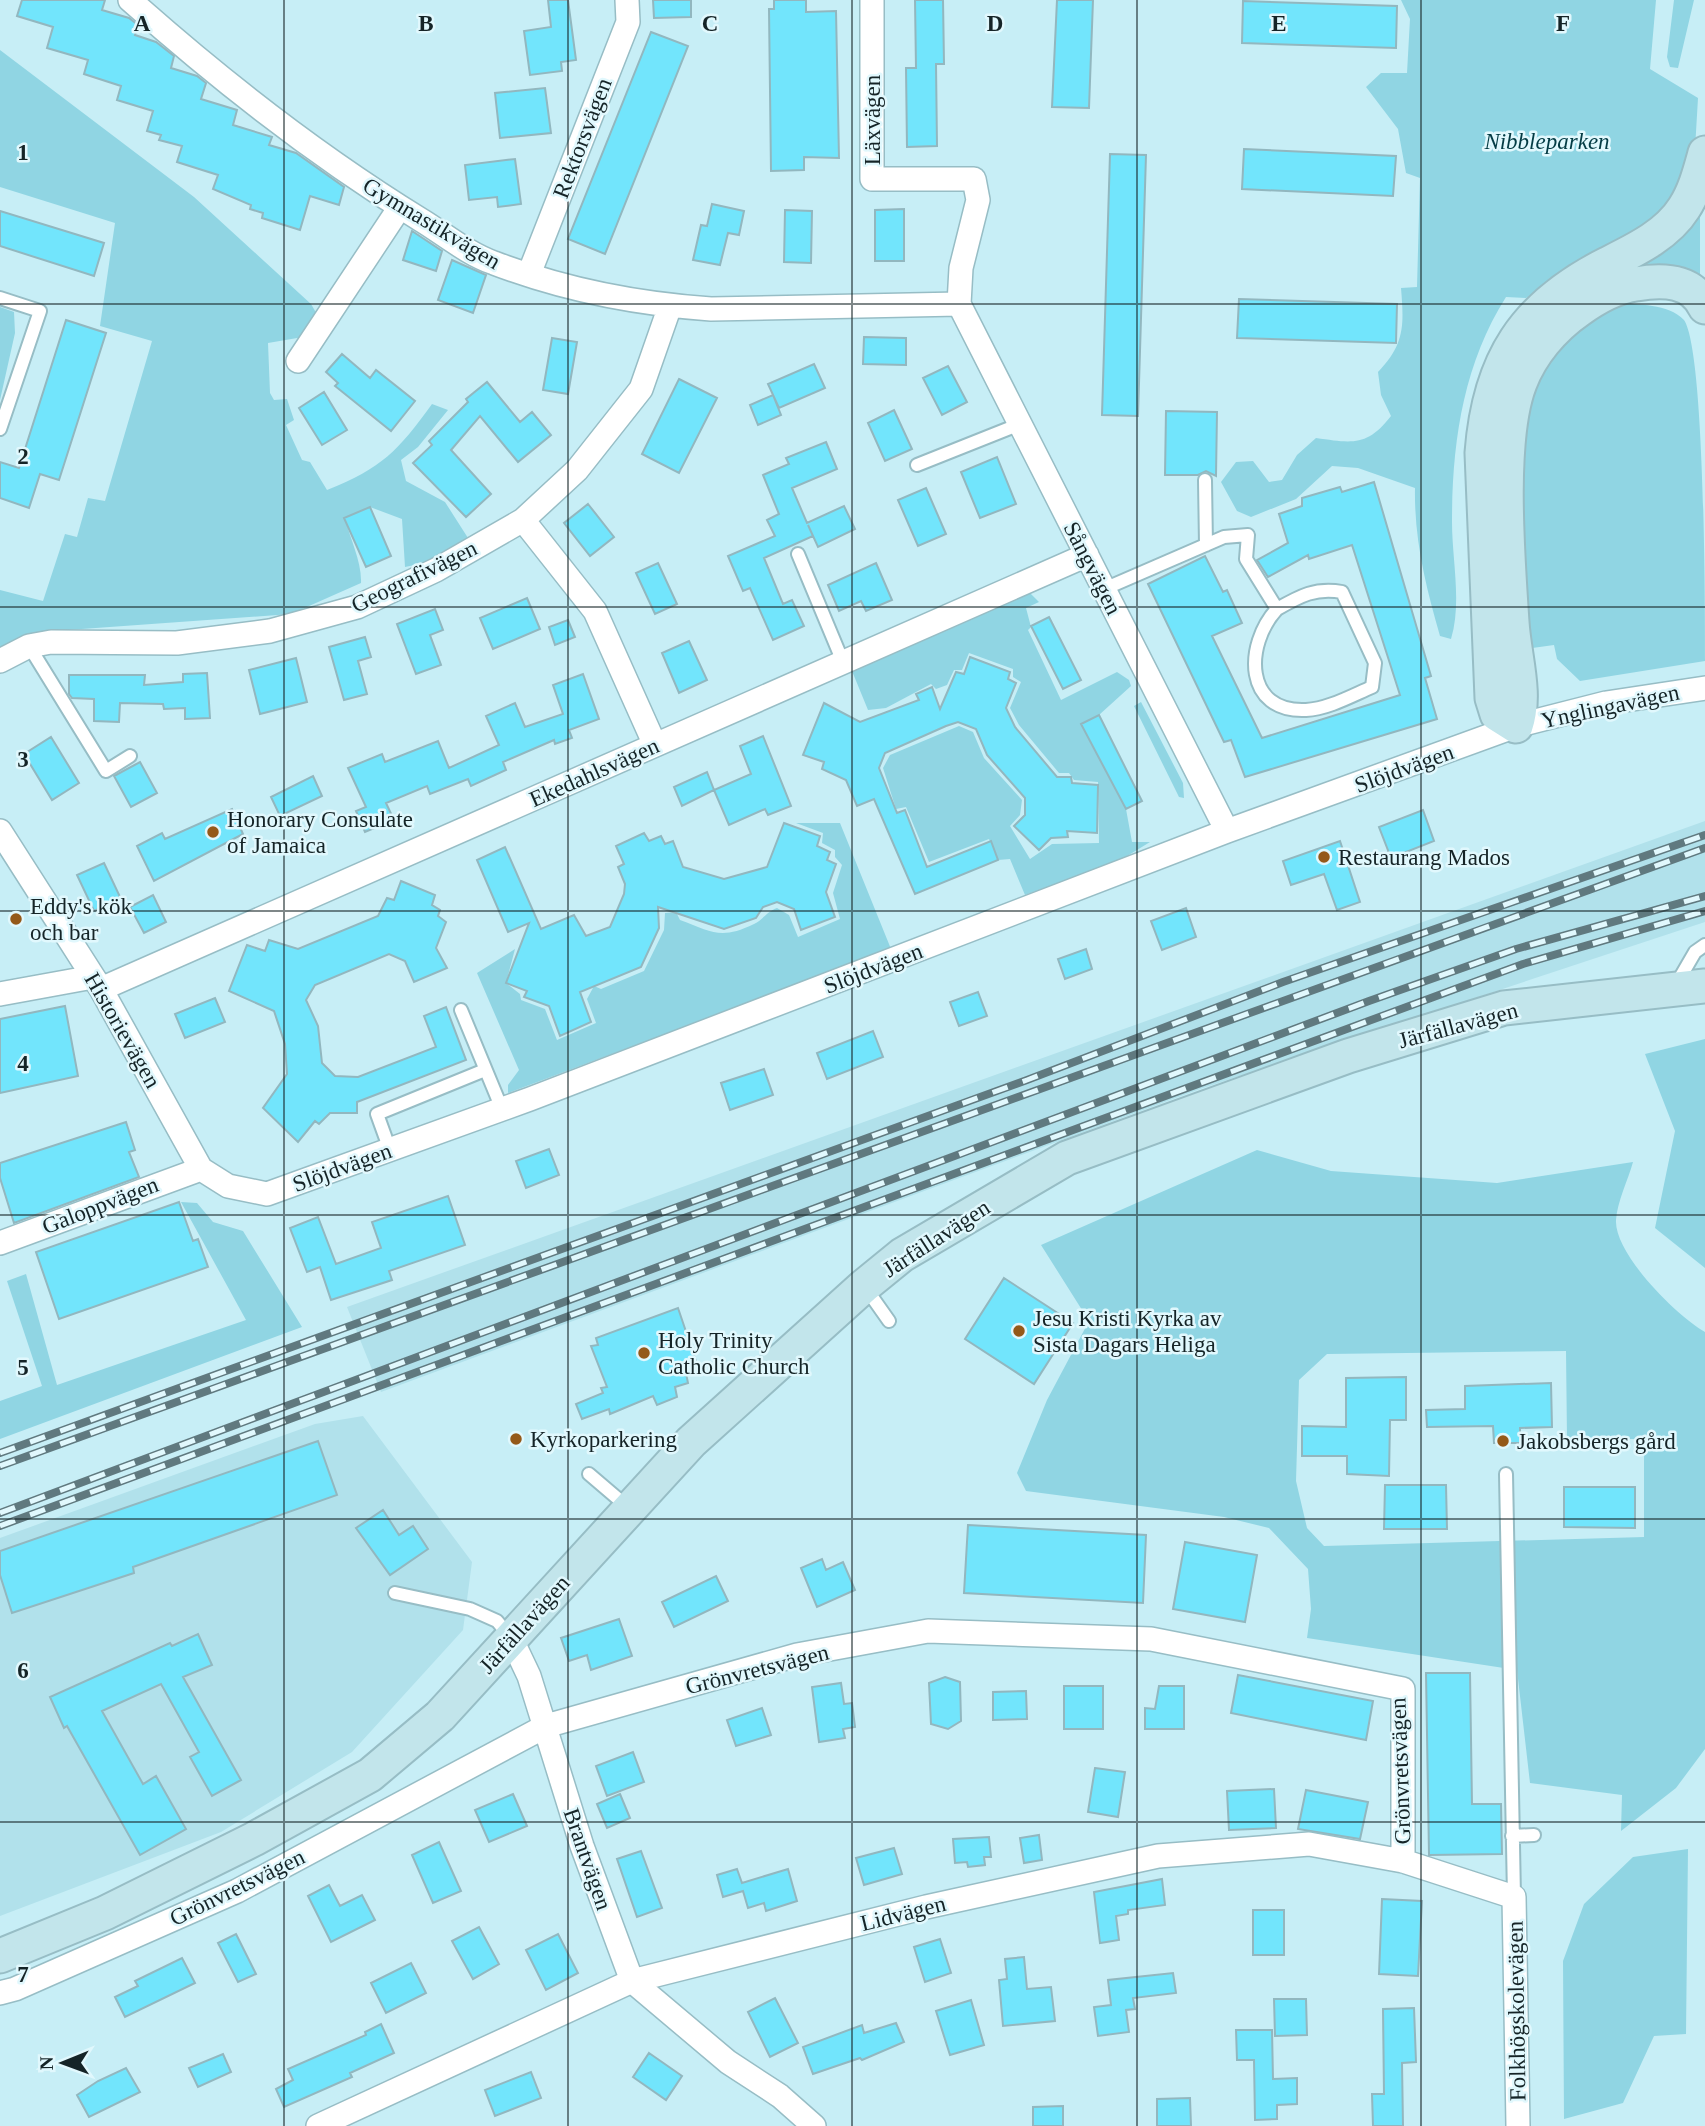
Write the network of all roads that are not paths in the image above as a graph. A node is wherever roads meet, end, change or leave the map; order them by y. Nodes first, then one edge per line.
1 (130, 0) edge
2 (627, 0) edge
3 (873, 0) edge
4 (1705, 153) edge
5 (400, 207) junction
6 (529, 274) junction
7 (0, 298) edge
8 (959, 304) junction
9 (670, 306) junction
10 (1705, 307) edge
11 (298, 361) dead end
12 (1020, 424) junction
13 (0, 429) edge
14 (917, 465) dead end
15 (1205, 480) dead end
16 (523, 520) junction
17 (1206, 545) junction
18 (798, 554) dead end
19 (1087, 555) junction
20 (1104, 589) junction
21 (1277, 609) junction
22 (29, 646) junction
23 (0, 660) edge
24 (843, 662) junction
25 (1705, 688) edge
26 (1516, 726) junction
27 (655, 745) junction
28 (130, 756) dead end
29 (0, 831) edge
30 (1227, 831) junction
31 (1705, 945) edge
32 (97, 983) junction
33 (1689, 988) edge
34 (0, 994) edge
35 (461, 1010) dead end
36 (485, 1070) junction
37 (502, 1109) junction
38 (390, 1150) junction
39 (201, 1169) junction
40 (228, 1186) joint
41 (0, 1243) edge
42 (864, 1286) junction
43 (889, 1321) dead end
44 (589, 1474) dead end
45 (1506, 1474) dead end
46 (630, 1509) junction
47 (395, 1593) dead end
48 (511, 1638) junction
49 (546, 1726) junction
50 (1534, 1835) dead end
51 (1512, 1836) junction
52 (1403, 1861) junction
53 (1514, 1897) junction
54 (0, 1956) edge
55 (632, 1981) junction
56 (0, 1993) edge
57 (318, 2126) edge
58 (814, 2126) edge
59 (1518, 2126) edge

1 - 5 street, Gymnastikvägen
2 - 6 street, Rektorsvägen
3 - 8 street, Läxvägen
4 - 26 street
5 - 6 street, Gymnastikvägen
5 - 11 street
6 - 9 street, Gymnastikvägen
7 - 13 lane
8 - 9 street, Gymnastikvägen
8 - 12 street, Sångvägen
9 - 16 street, Geografivägen
10 - 26 street
12 - 14 lane
12 - 19 street, Sångvägen
15 - 17 lane
16 - 22 street, Geografivägen
16 - 27 street
17 - 20 lane
17 - 21 lane
18 - 24 lane
19 - 20 street, Sångvägen
19 - 24 street, Ekedahlsvägen
20 - 30 street, Sångvägen
21 - 21 lane
22 - 23 street, Geografivägen
22 - 28 lane
24 - 27 street, Ekedahlsvägen
25 - 26 street, Ynglingavägen
26 - 30 street, Slöjdvägen
27 - 32 street, Ekedahlsvägen
29 - 32 street, Historievägen
30 - 37 street, Slöjdvägen
31 - 33 lane
32 - 34 street, Ekedahlsvägen
32 - 39 street, Historievägen
33 - 42 street, Järfällavägen
35 - 36 lane
36 - 37 lane
36 - 38 lane
37 - 38 street, Slöjdvägen
38 - 40 street, Slöjdvägen
39 - 40 street, Historievägen
39 - 41 street, Galoppvägen
42 - 43 lane
42 - 46 street, Järfällavägen
44 - 46 lane
45 - 51 lane
46 - 48 street, Järfällavägen
47 - 48 lane, Brantvägen
48 - 49 street, Brantvägen
48 - 54 street, Järfällavägen
49 - 52 street, Grönvretsvägen
49 - 55 street, Brantvägen
49 - 56 street, Grönvretsvägen
50 - 51 lane
51 - 53 lane
52 - 53 street, Lidvägen
52 - 55 street, Lidvägen
53 - 59 street, Folkhögskolevägen
55 - 57 street, Lidvägen
55 - 58 street, Brantvägen

